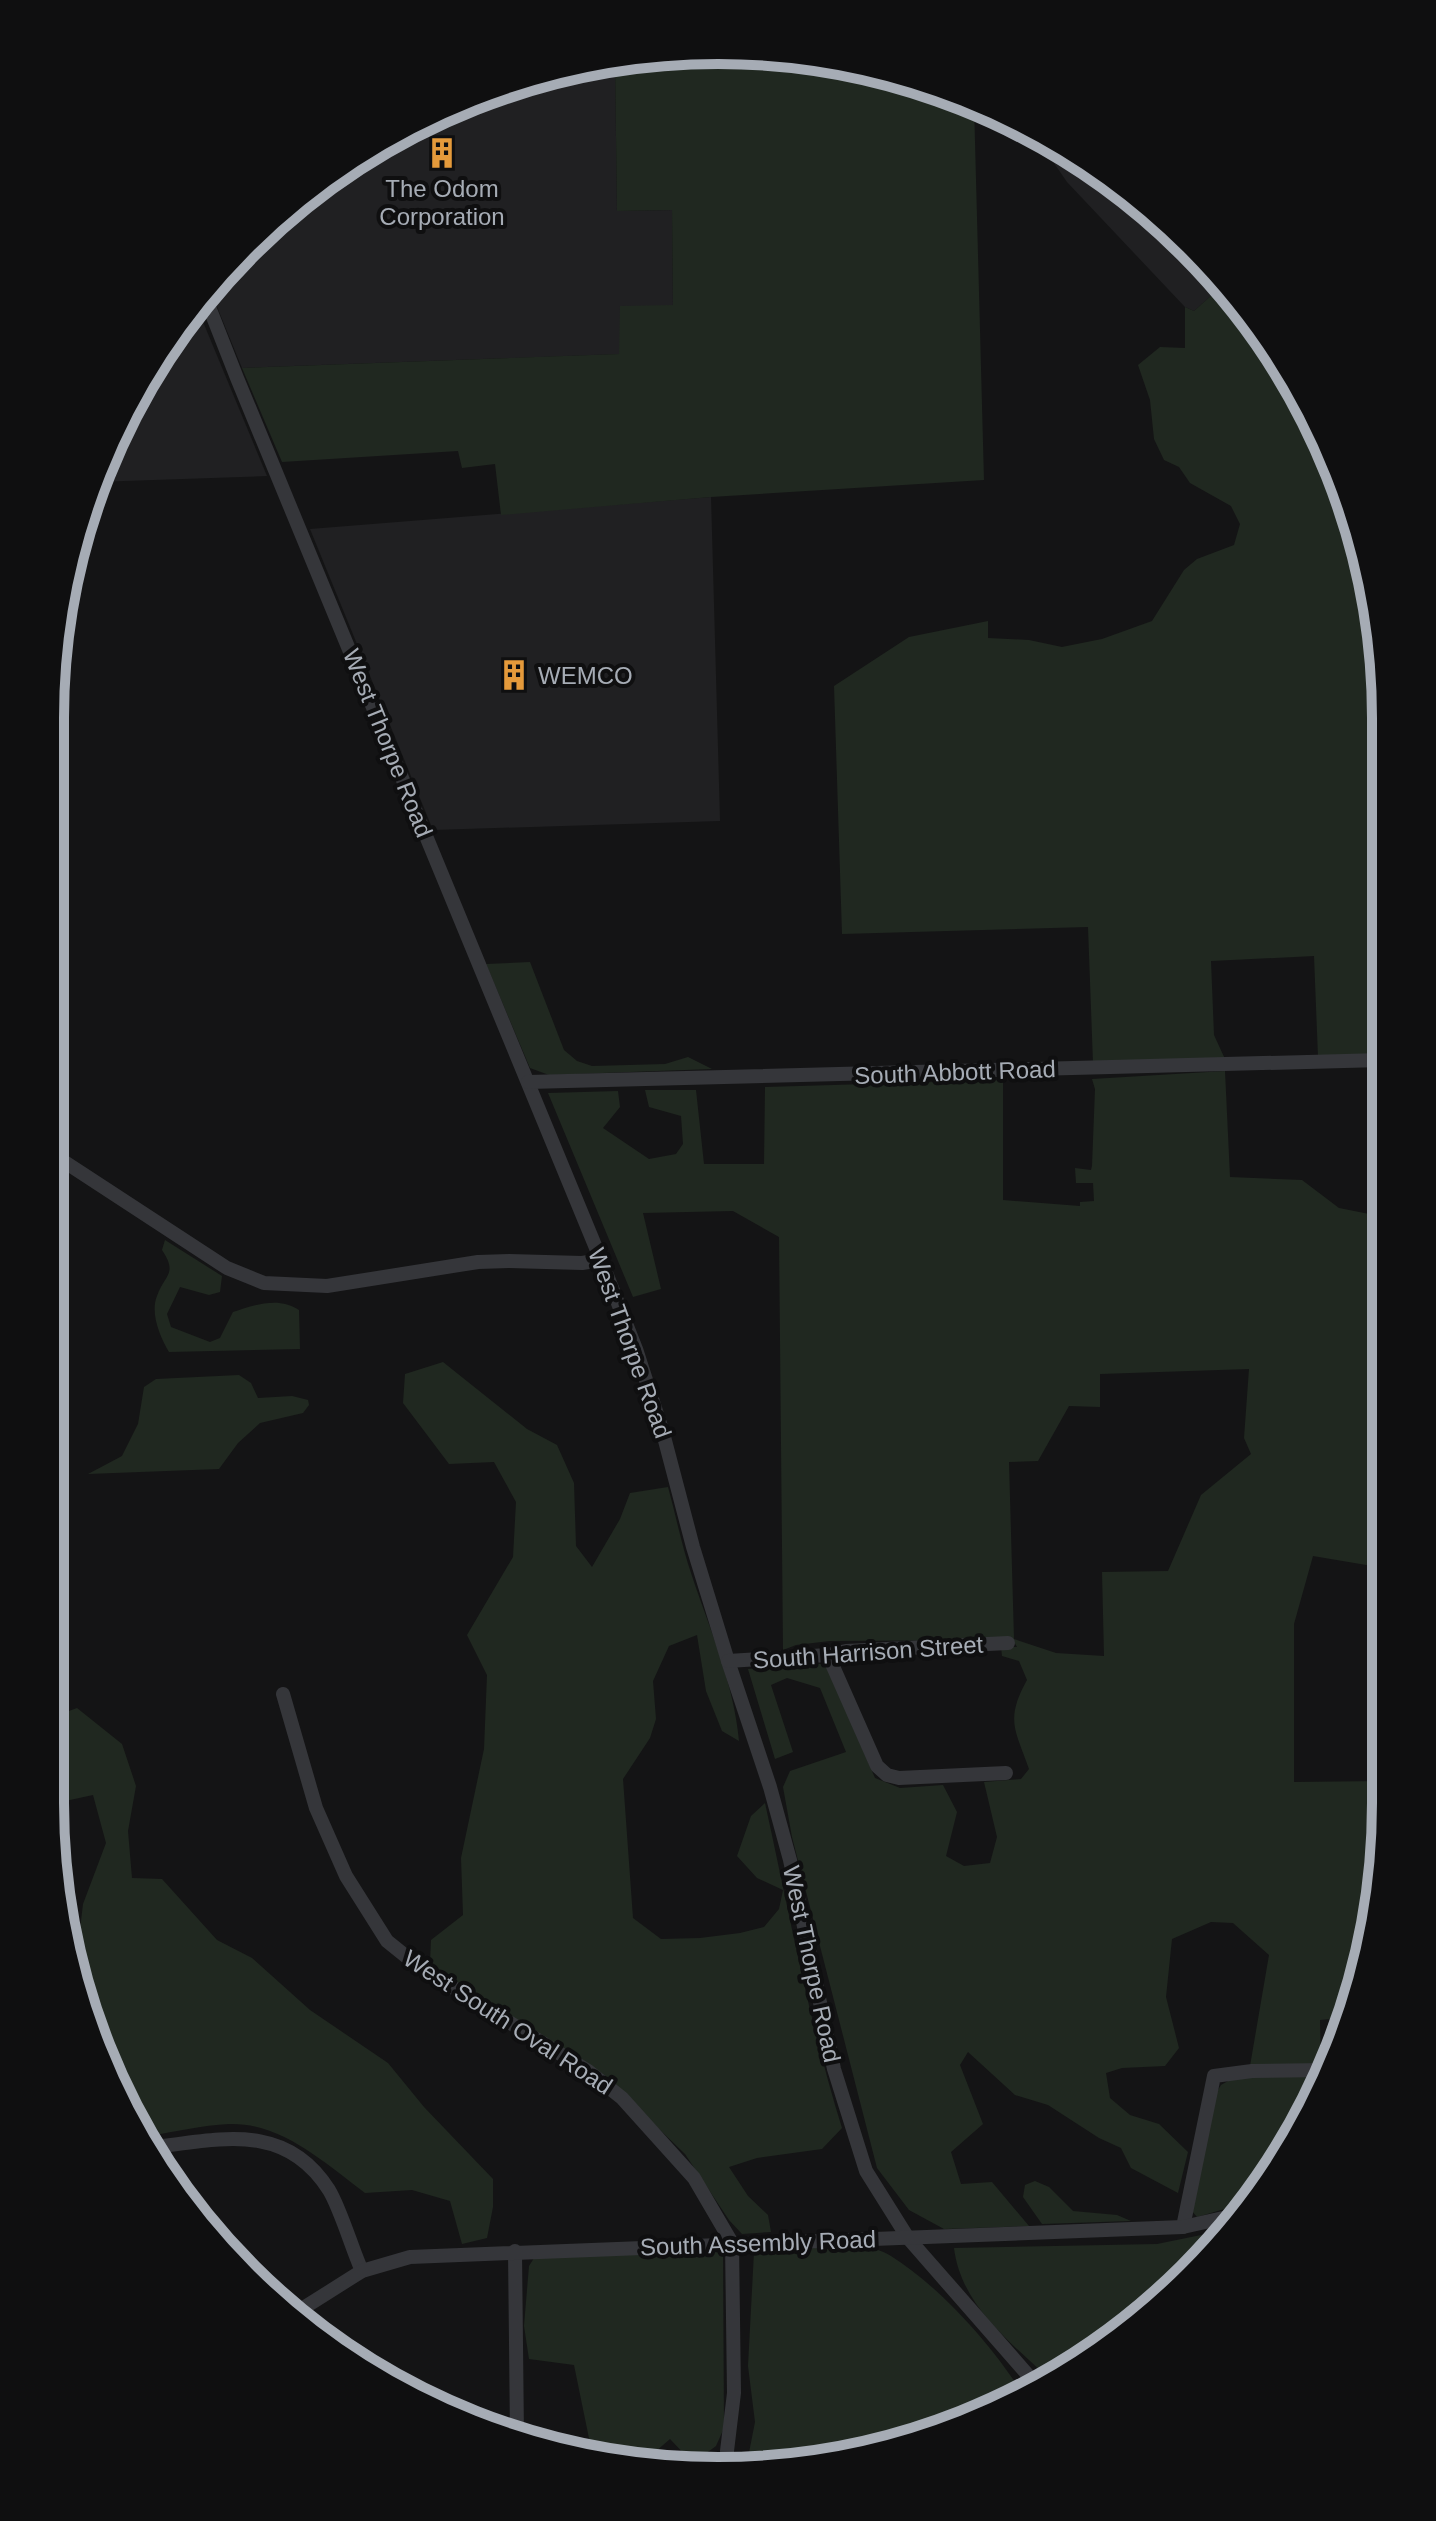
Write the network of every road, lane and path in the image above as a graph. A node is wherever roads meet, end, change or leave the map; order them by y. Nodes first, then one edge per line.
1 (209, 307) edge
2 (1372, 1060) edge
3 (528, 1082) junction
4 (64, 1161) edge
5 (601, 1260) junction
6 (1008, 1643) dead end
7 (828, 1655) junction
8 (728, 1661) junction
9 (283, 1694) dead end
10 (1006, 1773) dead end
11 (1315, 2070) edge
12 (162, 2146) edge
13 (1223, 2218) edge
14 (1183, 2227) junction
15 (908, 2238) junction
16 (732, 2243) junction
17 (515, 2251) junction
18 (362, 2271) junction
19 (303, 2308) edge
20 (1030, 2377) edge
21 (517, 2425) edge
22 (727, 2451) dead end

1 - 3 street, West Thorpe Road
2 - 3 street, South Abbott Road
3 - 5 street, West Thorpe Road
4 - 5 street
5 - 8 street, West Thorpe Road
6 - 7 street, South Harrison Street
7 - 8 street, South Harrison Street
7 - 10 street
8 - 15 street, West Thorpe Road
9 - 16 street, West South Oval Road
11 - 14 street
12 - 18 street
13 - 14 street, South Assembly Road
14 - 15 street, South Assembly Road
15 - 16 street, South Assembly Road
15 - 20 street, West Thorpe Road
16 - 17 street, South Assembly Road
16 - 22 street
17 - 18 street, South Assembly Road
17 - 21 street
18 - 19 street, South Assembly Road

